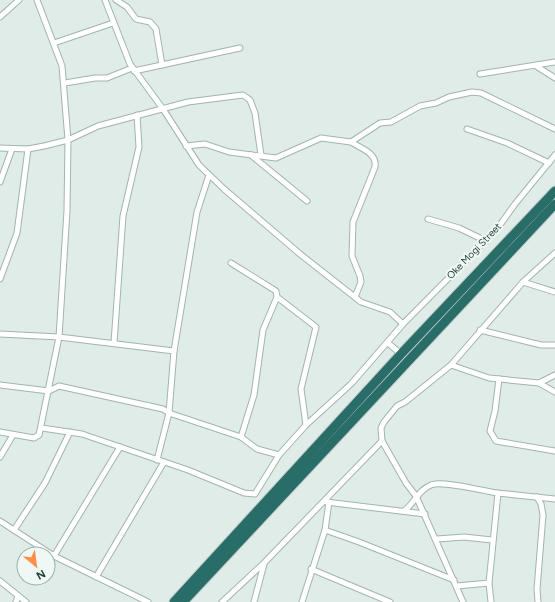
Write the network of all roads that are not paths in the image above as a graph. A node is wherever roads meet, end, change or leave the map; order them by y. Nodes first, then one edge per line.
1 (19, 0) edge
2 (37, 0) edge
3 (105, 0) edge
4 (116, 0) edge
5 (0, 17) edge
6 (113, 23) junction
7 (54, 43) junction
8 (240, 48) dead end
9 (555, 62) edge
10 (162, 65) junction
11 (536, 66) junction
12 (133, 69) junction
13 (480, 74) dead end
14 (555, 78) edge
15 (65, 83) junction
16 (163, 109) junction
17 (137, 115) junction
18 (467, 129) dead end
19 (555, 129) edge
20 (68, 140) junction
21 (352, 142) junction
22 (186, 146) junction
23 (0, 148) edge
24 (12, 149) junction
25 (28, 149) junction
26 (251, 155) junction
27 (261, 155) junction
28 (555, 155) edge
29 (549, 163) junction
30 (209, 175) junction
31 (0, 182) edge
32 (555, 191) edge
33 (307, 201) dead end
34 (555, 204) edge
35 (428, 219) dead end
36 (486, 241) junction
37 (555, 253) edge
38 (231, 263) dead end
39 (0, 279) edge
40 (523, 282) junction
41 (555, 292) edge
42 (277, 297) junction
43 (355, 297) junction
44 (403, 324) junction
45 (480, 330) junction
46 (0, 334) edge
47 (59, 337) junction
48 (114, 343) junction
49 (388, 343) junction
50 (555, 345) edge
51 (174, 351) junction
52 (401, 354) junction
53 (451, 365) junction
54 (555, 376) edge
55 (499, 379) junction
56 (539, 382) junction
57 (0, 385) edge
58 (49, 391) junction
59 (555, 392) edge
60 (169, 413) junction
61 (306, 425) junction
62 (42, 428) junction
63 (0, 432) edge
64 (70, 432) junction
65 (13, 435) junction
66 (240, 437) junction
67 (382, 441) junction
68 (120, 447) junction
69 (555, 451) edge
70 (279, 455) junction
71 (0, 457) edge
72 (157, 460) junction
73 (164, 462) junction
74 (498, 493) junction
75 (416, 496) junction
76 (537, 497) junction
77 (555, 498) edge
78 (327, 502) junction
79 (405, 510) junction
80 (425, 514) junction
81 (0, 521) edge
82 (14, 530) junction
83 (325, 530) junction
84 (437, 540) junction
85 (492, 540) junction
86 (39, 546) edge
87 (56, 553) edge
88 (56, 557) edge
89 (264, 563) junction
90 (311, 569) junction
91 (96, 577) junction
92 (454, 580) junction
93 (0, 581) edge
94 (489, 583) junction
95 (457, 586) junction
96 (18, 596) junction
97 (16, 602) edge
98 (26, 602) edge
99 (148, 602) edge
100 (174, 602) edge
101 (183, 602) edge
102 (222, 602) edge
103 (254, 602) edge
104 (302, 602) edge
105 (390, 602) edge
106 (464, 602) edge
107 (491, 602) edge
108 (538, 602) edge

1 - 5 street
2 - 7 street
3 - 6 street
4 - 10 street
6 - 7 street
6 - 12 street
7 - 15 street
8 - 10 street
9 - 11 street
10 - 12 street
11 - 13 street
11 - 14 street
12 - 15 street
12 - 16 street
15 - 20 street
16 - 17 street
16 - 22 street
16 - 27 street
17 - 20 street
17 - 48 street
18 - 29 street
19 - 21 street
20 - 25 street
20 - 47 street
21 - 27 street
21 - 43 street
22 - 26 street
22 - 30 street
23 - 24 street
24 - 25 street
24 - 31 street
25 - 39 street
26 - 27 street
26 - 33 street
28 - 29 street, Oke Mogi Street
29 - 36 street, Oke Mogi Street
30 - 43 street
30 - 51 street
32 - 52 highway
34 - 101 highway
35 - 36 street
36 - 44 street, Oke Mogi Street
37 - 40 street
38 - 42 street
40 - 41 street
40 - 45 street
42 - 61 street
42 - 66 street
43 - 44 street
44 - 49 street, Oke Mogi Street
45 - 50 street
45 - 53 street
46 - 47 street
47 - 48 street
47 - 58 street
48 - 51 street
49 - 52 street
49 - 61 street, Oke Mogi Street
51 - 60 street
52 - 100 highway
53 - 55 street
53 - 67 street
54 - 56 street
55 - 56 street
55 - 69 street
56 - 59 street
57 - 58 street
58 - 60 street
58 - 62 street
60 - 66 street
60 - 72 street
61 - 70 street, Oke Mogi Street
62 - 64 street
62 - 65 street
63 - 65 street
64 - 68 street
64 - 82 street
65 - 71 street
66 - 70 street
67 - 75 street
67 - 78 street
68 - 72 street
68 - 87 street
70 - 73 street, Oke Mogi Street
72 - 73 street
73 - 91 street
74 - 75 street
74 - 76 street
74 - 85 street
75 - 79 street
75 - 80 street
76 - 77 street
76 - 108 street
78 - 79 street
78 - 83 street
78 - 89 street
79 - 80 street
80 - 84 street
81 - 82 street
82 - 86 street
83 - 90 street
83 - 92 street
84 - 85 street
84 - 92 street
85 - 94 street
88 - 91 street
89 - 102 street
89 - 103 street
90 - 104 street
90 - 105 street
91 - 99 street
92 - 95 street
93 - 96 street
94 - 95 street
94 - 107 street
95 - 106 street
96 - 97 street
96 - 98 street

